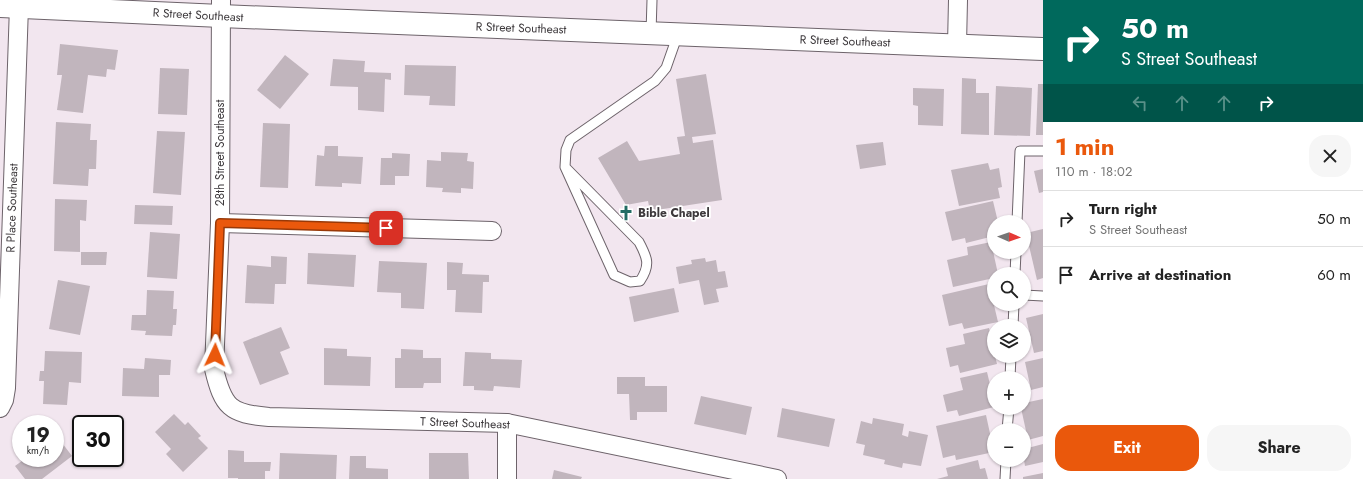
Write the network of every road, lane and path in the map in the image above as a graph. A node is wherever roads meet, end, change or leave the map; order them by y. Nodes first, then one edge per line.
1 (652, 0) edge
2 (958, 0) edge
3 (10, 6) edge
4 (221, 8) edge
5 (651, 33) junction
6 (678, 34) junction
7 (957, 45) junction
8 (1043, 49) edge
9 (1043, 152) edge
10 (565, 167) junction
11 (1017, 215) edge
12 (220, 223) junction
13 (6, 226) edge
14 (492, 231) dead end
15 (1031, 295) edge
16 (1043, 296) edge
17 (224, 401) joint
18 (0, 408) edge
19 (507, 423) junction
20 (1006, 467) edge
21 (506, 479) edge
22 (777, 479) edge
23 (1005, 479) edge

1 - 5 lane
2 - 7 street
3 - 4 street, R Street Southeast
3 - 13 street, R Place Southeast
4 - 5 street, R Street Southeast
4 - 12 street, 28th Street Southeast
5 - 6 street, R Street Southeast
6 - 7 street, R Street Southeast
6 - 10 lane
7 - 8 street, R Street Southeast
9 - 11 lane
10 - 10 lane
12 - 14 street
12 - 17 street, 28th Street Southeast
13 - 18 street, R Place Southeast
15 - 16 lane
17 - 19 street, T Street Southeast
19 - 21 street
19 - 22 street, T Street Southeast
20 - 23 lane

